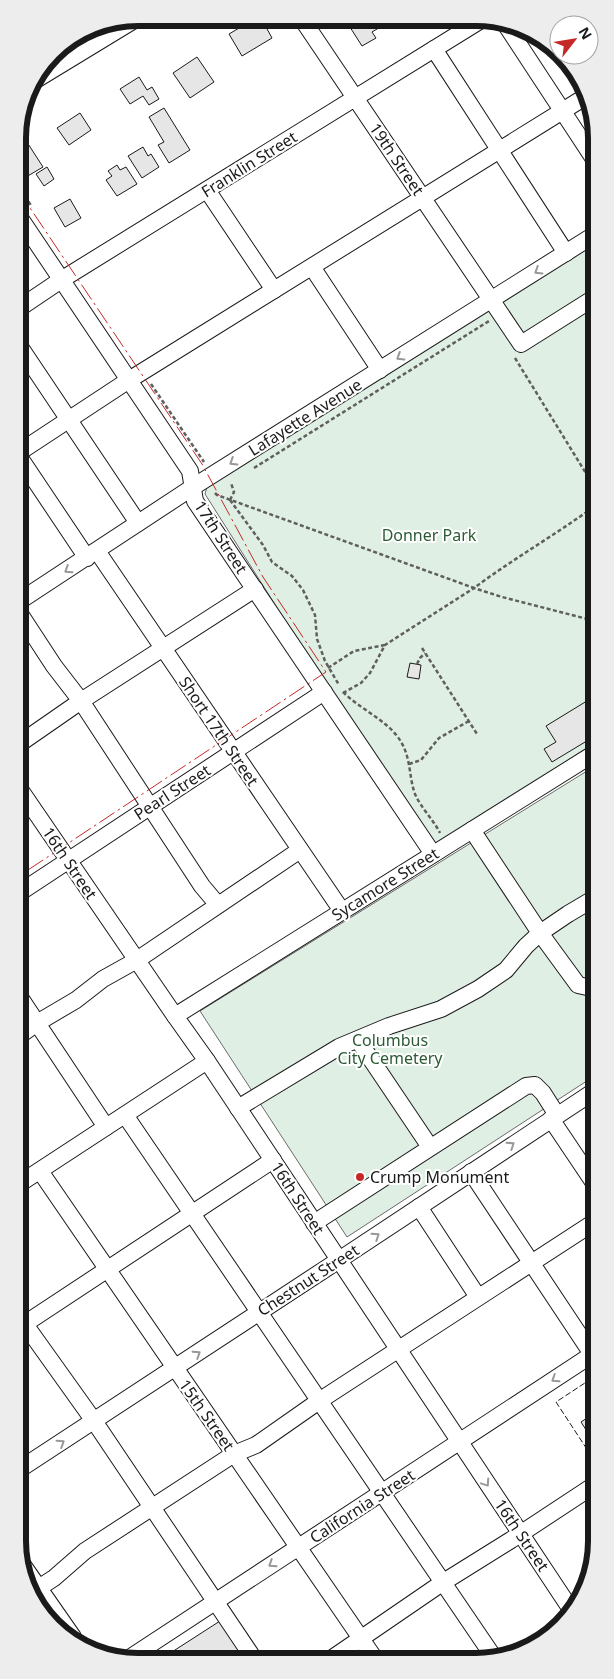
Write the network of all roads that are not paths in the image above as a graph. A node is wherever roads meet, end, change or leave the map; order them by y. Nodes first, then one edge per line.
1 (307, 26) edge
2 (471, 26) edge
3 (110, 30) edge
4 (510, 32) edge
5 (70, 49) edge
6 (434, 49) junction
7 (356, 98) junction
8 (580, 100) edge
9 (563, 111) junction
10 (500, 150) junction
11 (588, 150) edge
12 (207, 190) junction
13 (422, 198) junction
14 (26, 227) edge
15 (588, 240) edge
16 (566, 253) junction
17 (312, 267) junction
18 (61, 280) junction
19 (274, 290) junction
20 (491, 300) junction
21 (588, 302) edge
22 (26, 304) edge
23 (26, 356) edge
24 (380, 370) junction
25 (129, 380) junction
26 (68, 420) junction
27 (26, 449) edge
28 (26, 465) edge
29 (193, 487) junction
30 (138, 523) junction
31 (92, 554) junction
32 (255, 589) junction
33 (26, 597) edge
34 (26, 623) edge
35 (163, 648) junction
36 (324, 692) junction
37 (81, 701) junction
38 (26, 739) edge
39 (234, 752) junction
40 (588, 759) edge
41 (26, 798) edge
42 (150, 807) junction
43 (472, 830) junction
44 (300, 850) junction
45 (434, 854) junction
46 (68, 861) junction
47 (26, 888) edge
48 (588, 902) edge
49 (218, 905) junction
50 (342, 911) junction
51 (540, 933) junction
52 (137, 960) junction
53 (588, 986) edge
54 (26, 1006) edge
55 (175, 1016) junction
56 (37, 1023) junction
57 (26, 1031) edge
58 (358, 1040) junction
59 (207, 1061) junction
60 (588, 1095) edge
61 (238, 1108) junction
62 (125, 1115) junction
63 (554, 1117) junction
64 (106, 1127) junction
65 (430, 1147) junction
66 (273, 1160) junction
67 (40, 1171) junction
68 (471, 1172) junction
69 (588, 1173) edge
70 (26, 1180) edge
71 (419, 1207) junction
72 (192, 1214) junction
73 (314, 1223) junction
74 (588, 1226) edge
75 (339, 1260) junction
76 (532, 1262) junction
77 (108, 1270) junction
78 (478, 1297) junction
79 (259, 1313) junction
80 (26, 1318) edge
81 (26, 1328) edge
82 (588, 1345) edge
83 (398, 1349) junction
84 (588, 1359) edge
85 (175, 1368) junction
86 (319, 1401) junction
87 (94, 1421) junction
88 (459, 1442) junction
89 (234, 1454) junction
90 (26, 1465) edge
91 (588, 1489) edge
92 (382, 1493) junction
93 (152, 1507) junction
94 (521, 1534) junction
95 (298, 1547) junction
96 (442, 1583) junction
97 (38, 1589) edge
98 (40, 1596) edge
99 (215, 1602) junction
100 (568, 1605) edge
101 (61, 1622) edge
102 (362, 1639) junction
103 (490, 1652) edge
104 (137, 1653) edge
105 (250, 1653) edge
106 (340, 1653) edge
107 (371, 1653) edge

1 - 7 street, 19th Street
2 - 6 street, Franklin Street
3 - 5 main road
4 - 9 street
6 - 7 street, Franklin Street
6 - 10 street
7 - 12 street, Franklin Street
7 - 13 street, 19th Street
8 - 9 street
9 - 10 street
9 - 11 street
10 - 13 street
10 - 16 street
12 - 18 street, Franklin Street
12 - 19 street
13 - 17 street
13 - 20 street, 19th Street
14 - 18 street, 17th Street
15 - 16 street, Lafayette Avenue
16 -> 20 street, Lafayette Avenue
17 - 19 street
17 - 24 street
18 - 22 street, Franklin Street
18 - 25 street, 17th Street
19 - 25 street
20 - 21 street, 19th Street
20 -> 24 street, Lafayette Avenue
23 - 26 street
24 -> 29 street, Lafayette Avenue
25 - 26 street
25 - 29 street, 17th Street
26 - 27 street
26 - 30 street
28 - 31 street, Short 17th Street
29 - 30 street, Lafayette Avenue
29 - 32 street, 17th Street
30 - 31 street, Lafayette Avenue
31 -> 33 street, Lafayette Avenue
31 - 35 street, Short 17th Street
32 - 35 street
32 - 36 street, 17th Street
34 - 37 street
35 - 37 street
35 - 39 street, Short 17th Street
36 - 39 street, Pearl Street
36 - 45 street, 17th Street
37 - 38 street
37 - 42 street
39 - 42 street, Pearl Street
39 - 44 street, Short 17th Street
40 - 43 street, Sycamore Street
41 - 46 street, 16th Street
42 - 46 street, Pearl Street
42 - 49 street
43 - 45 street, Sycamore Street
43 - 51 street
44 - 49 street
44 - 50 street, Short 17th Street
45 - 50 street, Sycamore Street
46 - 47 street, Pearl Street
46 - 52 street, 16th Street
48 - 51 street
49 - 52 street
50 - 55 street, Sycamore Street
51 - 53 street
51 - 58 street
52 - 55 street, 16th Street
52 - 56 street
54 - 56 street
55 - 59 street, 16th Street
56 - 57 street
56 - 64 street
58 - 61 street
58 - 65 street
59 - 61 street, 16th Street
59 - 62 street
60 - 63 street, Chestnut Street
61 - 66 street, 16th Street
62 - 64 street
62 - 72 street
63 - 65 street
68 -> 63 street, Chestnut Street
63 - 69 street
64 - 67 street
65 - 73 street
66 - 72 street
66 - 73 street, 16th Street
67 - 70 street
67 - 77 street, 15th Street
68 - 71 street, Chestnut Street
68 - 76 street
75 -> 71 street, Chestnut Street
71 - 78 street
72 - 77 street
72 - 79 street
73 - 75 street, 16th Street
74 - 76 street
75 - 79 street, Chestnut Street
75 - 83 street, 16th Street
76 - 78 street
76 - 82 street
77 - 80 street
77 - 85 street, 15th Street
78 - 83 street
85 -> 79 street, Chestnut Street
79 - 86 street
81 - 87 street
83 - 86 street
83 - 88 street, 16th Street
84 -> 88 street, California Street
85 - 87 street, Chestnut Street
85 - 89 street, 15th Street
86 - 89 street
86 - 92 street
90 -> 87 street, Chestnut Street
87 - 93 street
88 - 92 street, California Street
88 -> 94 street, 16th Street
89 - 93 street
89 - 95 street, 15th Street
91 - 94 street
92 - 95 street, California Street
92 - 96 street
93 - 97 street
93 - 99 street
94 - 96 street
94 - 100 street, 16th Street
95 -> 99 street, California Street
95 - 102 street, 15th Street
96 - 102 street
96 - 103 street
98 - 101 street
99 - 104 street, California Street
99 - 105 street
102 - 106 street
102 - 107 street, 15th Street

